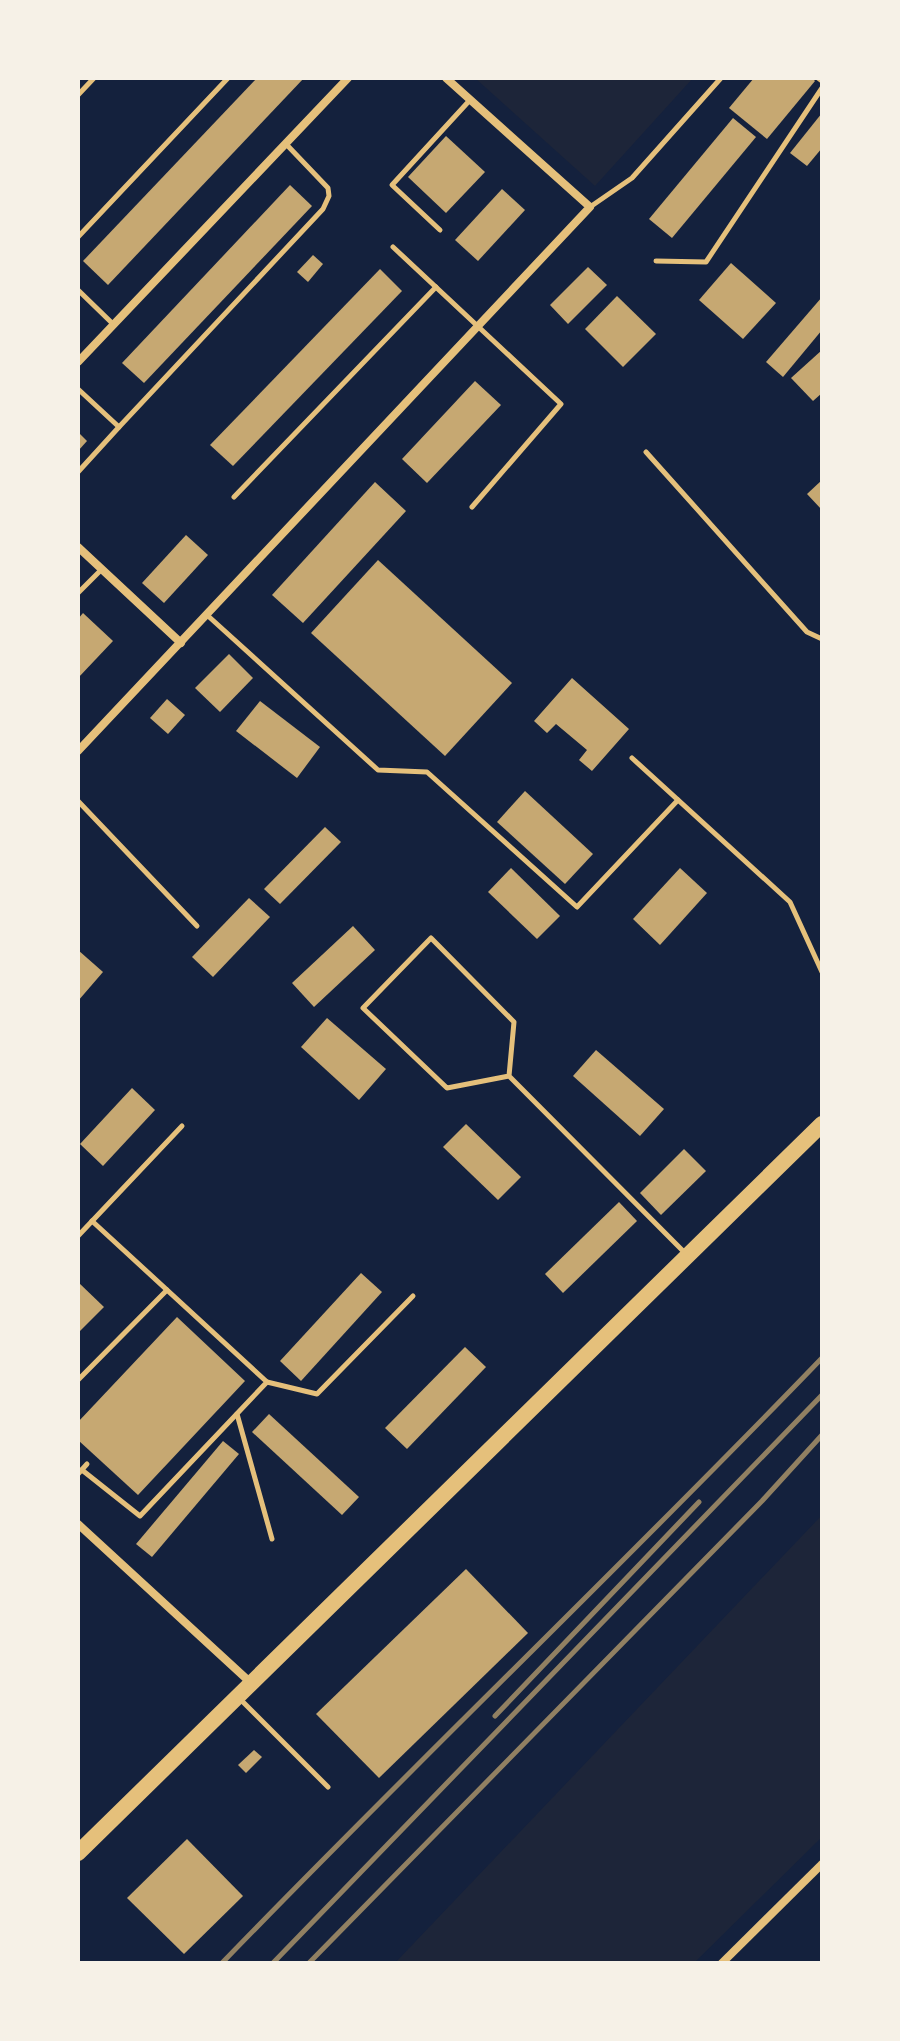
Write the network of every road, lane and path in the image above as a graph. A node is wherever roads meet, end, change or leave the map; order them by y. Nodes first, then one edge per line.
1 (94, 78) edge
2 (228, 78) edge
3 (348, 78) edge
4 (446, 78) edge
5 (721, 78) edge
6 (822, 88) edge
7 (78, 95) edge
8 (470, 100) junction
9 (286, 143) junction
10 (590, 207) junction
11 (440, 230) dead end
12 (78, 237) edge
13 (393, 247) dead end
14 (656, 261) dead end
15 (436, 287) junction
16 (78, 290) edge
17 (113, 324) junction
18 (479, 325) junction
19 (78, 362) edge
20 (78, 389) edge
21 (119, 427) junction
22 (646, 452) dead end
23 (78, 472) edge
24 (234, 497) dead end
25 (472, 507) dead end
26 (78, 547) edge
27 (102, 569) junction
28 (78, 593) edge
29 (207, 615) junction
30 (822, 639) edge
31 (181, 643) junction
32 (78, 751) edge
33 (632, 758) dead end
34 (678, 800) junction
35 (78, 801) edge
36 (197, 926) dead end
37 (822, 972) edge
38 (509, 1076) junction
39 (822, 1124) edge
40 (182, 1126) dead end
41 (92, 1221) junction
42 (78, 1236) edge
43 (687, 1256) junction
44 (167, 1290) junction
45 (413, 1296) dead end
46 (78, 1380) edge
47 (267, 1382) junction
48 (237, 1413) junction
49 (87, 1464) dead end
50 (80, 1472) edge
51 (78, 1524) edge
52 (272, 1539) dead end
53 (251, 1683) junction
54 (237, 1696) junction
55 (328, 1787) dead end
56 (97, 1835) junction
57 (78, 1840) edge
58 (78, 1853) edge
59 (822, 1864) edge
60 (722, 1963) edge

1 - 7 lane
2 - 12 lane
3 - 9 street
4 - 8 street
5 - 10 lane
6 - 14 lane
8 - 10 street
8 - 11 lane
9 - 17 street
9 - 21 lane
10 - 18 street
13 - 15 lane
15 - 18 lane
15 - 24 lane
16 - 17 lane
17 - 19 street
18 - 25 lane
18 - 29 street
20 - 21 lane
21 - 23 lane
22 - 30 lane
26 - 27 street
27 - 28 lane
27 - 31 street
29 - 31 street
29 - 34 lane
31 - 32 street
33 - 34 lane
34 - 37 lane
35 - 36 lane
38 - 38 lane
38 - 43 lane
39 - 43 main road
40 - 41 lane
41 - 42 lane
41 - 44 lane
43 - 53 main road
44 - 46 lane
44 - 47 lane
45 - 47 lane
47 - 48 lane
48 - 50 lane
48 - 52 lane
49 - 50 lane
51 - 53 street
53 - 54 main road
54 - 55 lane
54 - 56 main road
56 - 57 lane
56 - 58 main road
59 - 60 street

